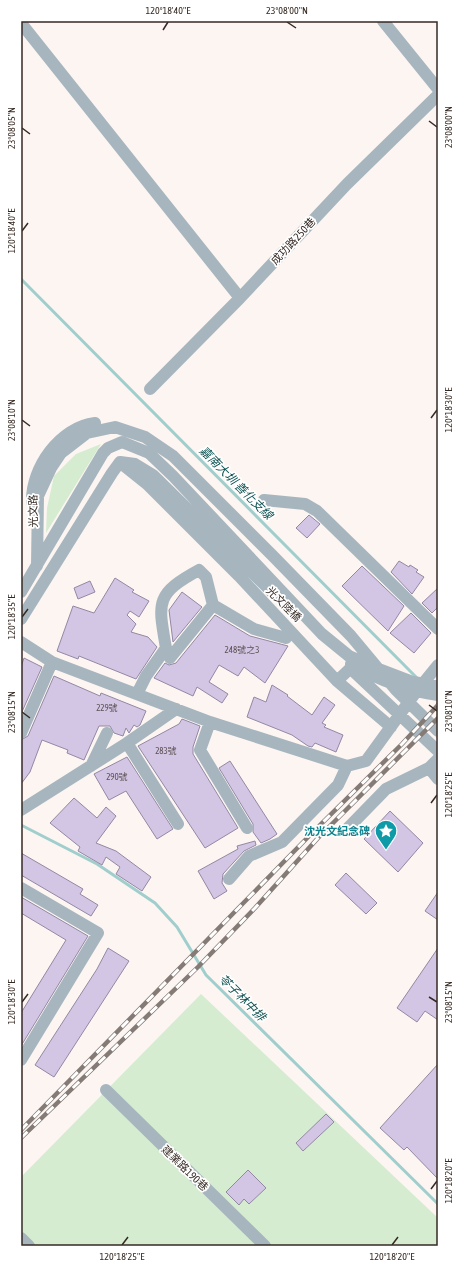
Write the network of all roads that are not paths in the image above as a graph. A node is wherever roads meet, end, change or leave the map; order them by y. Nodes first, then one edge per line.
1 (383, 21) edge
2 (21, 23) edge
3 (438, 89) edge
4 (438, 95) edge
5 (240, 298) junction
6 (150, 389) dead end
7 (115, 424) junction
8 (149, 454) junction
9 (120, 462) junction
10 (26, 493) edge
11 (264, 500) dead end
12 (37, 551) junction
13 (37, 566) junction
14 (21, 592) edge
15 (213, 605) junction
16 (21, 619) edge
17 (438, 629) edge
18 (286, 638) dead end
19 (21, 642) edge
20 (166, 648) junction
21 (331, 650) junction
22 (52, 662) junction
23 (435, 668) edge
24 (337, 681) junction
25 (438, 686) edge
26 (138, 694) junction
27 (438, 695) edge
28 (176, 709) junction
29 (210, 722) junction
30 (391, 727) junction
31 (438, 731) edge
32 (21, 733) edge
33 (107, 733) dead end
34 (127, 743) junction
35 (438, 751) edge
36 (347, 766) junction
37 (90, 767) junction
38 (435, 767) edge
39 (438, 779) edge
40 (21, 810) edge
41 (178, 824) dead end
42 (247, 828) dead end
43 (348, 828) dead end
44 (229, 878) dead end
45 (21, 888) edge
46 (21, 1060) edge
47 (106, 1090) dead end
48 (21, 1238) edge
49 (29, 1246) edge
50 (265, 1246) edge

1 - 3 street
2 - 5 street
4 - 5 street, 成功路250巷
5 - 6 street, 成功路250巷
7 - 8 street
7 - 10 street, 光文路
7 - 24 street, 光文路
8 - 13 street
8 - 25 street, 光文陸橋
9 - 16 street
9 - 21 street, 光文陸橋
9 - 24 street
10 - 12 street, 光文路
11 - 17 street
12 - 13 street
12 - 31 street
13 - 14 street
15 - 18 street
15 - 20 street
15 - 20 street
19 - 22 street
20 - 26 street
21 - 27 street, 光文陸橋
21 - 35 street
22 - 26 street
22 - 32 street
23 - 30 street
24 - 30 street
26 - 28 street
28 - 29 street
28 - 34 street
29 - 36 street
29 - 42 street
30 - 36 street
33 - 37 street
34 - 37 street
34 - 41 street
36 - 44 street
37 - 40 street
38 - 39 street
38 - 43 street
45 - 46 street
47 - 50 street, 建業路190巷
48 - 49 street

